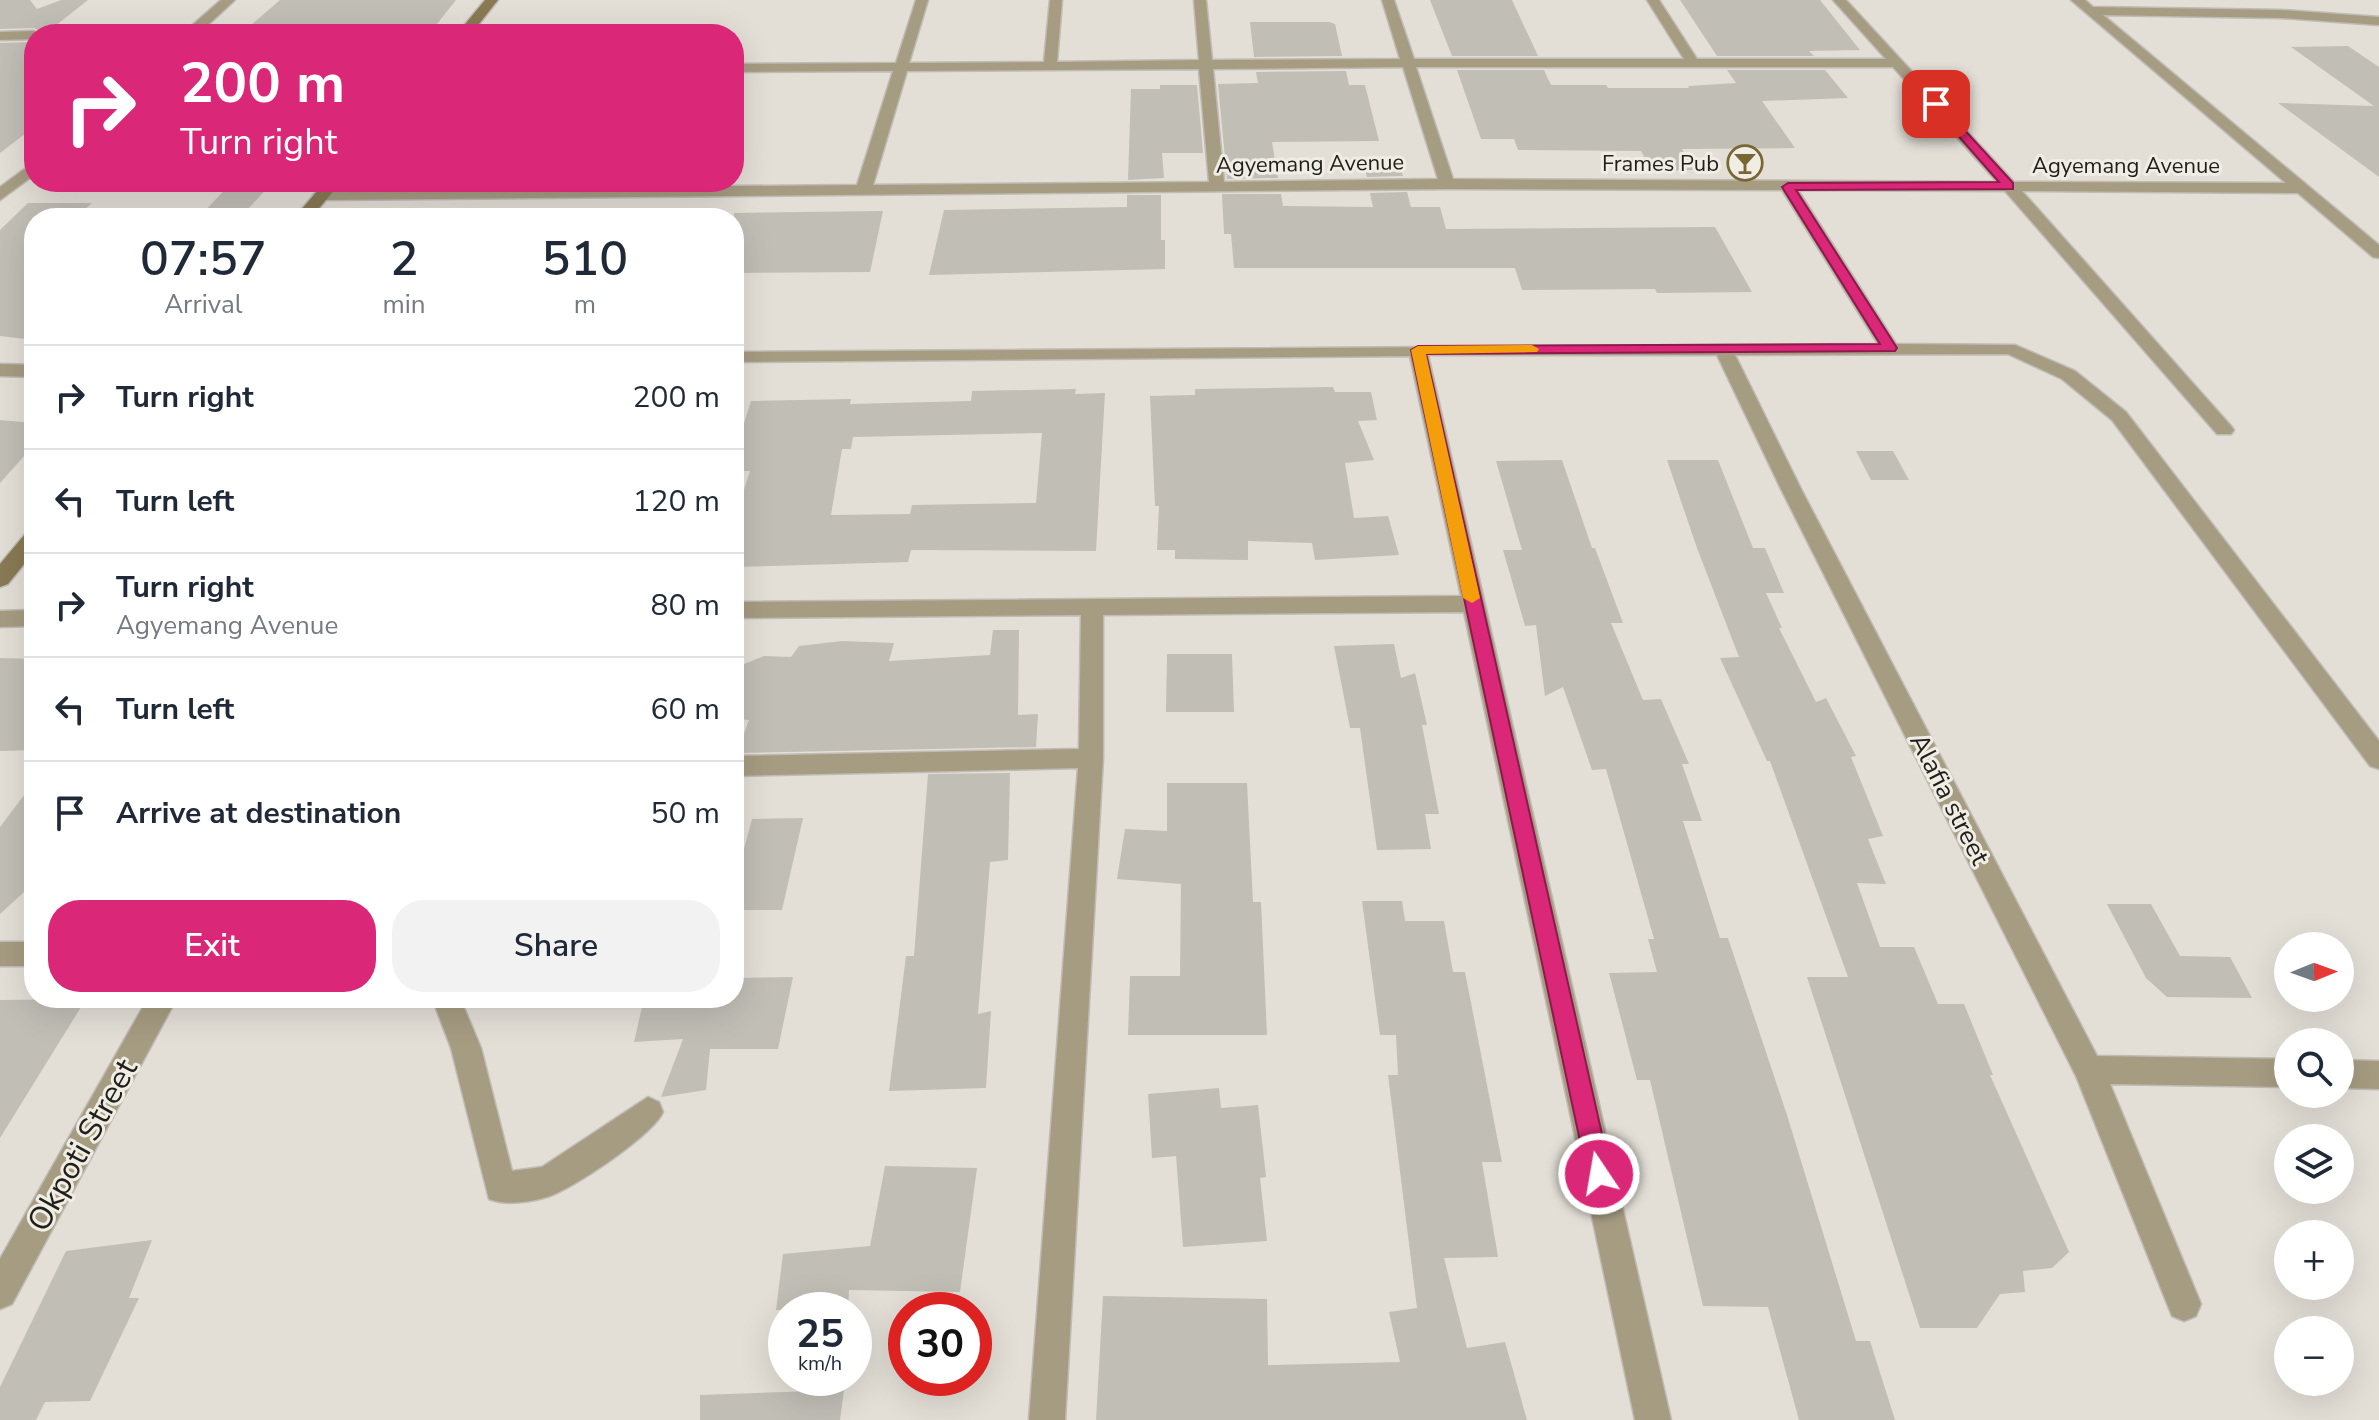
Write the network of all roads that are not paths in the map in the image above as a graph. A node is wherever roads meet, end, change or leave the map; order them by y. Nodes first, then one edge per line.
1 (229, 0) edge
2 (492, 0) edge
3 (922, 0) edge
4 (1056, 0) edge
5 (1200, 0) edge
6 (1388, 0) edge
7 (1653, 0) edge
8 (1839, 0) edge
9 (2083, 5) edge
10 (2379, 21) edge
11 (201, 24) edge
12 (472, 24) edge
13 (24, 35) edge
14 (0, 36) edge
15 (1408, 63) junction
16 (1899, 63) junction
17 (1694, 64) junction
18 (1050, 66) junction
19 (1206, 66) junction
20 (901, 67) junction
21 (744, 68) edge
22 (24, 175) edge
23 (1447, 184) junction
24 (1217, 186) junction
25 (2009, 186) junction
26 (1788, 187) junction
27 (864, 188) junction
28 (2299, 188) junction
29 (744, 190) edge
30 (324, 192) edge
31 (554, 192) edge
32 (0, 195) edge
33 (321, 195) junction
34 (310, 208) edge
35 (2379, 253) edge
36 (1723, 348) junction
37 (1890, 348) junction
38 (1418, 350) junction
39 (744, 357) edge
40 (0, 370) edge
41 (24, 371) edge
42 (2224, 430) dead end
43 (24, 550) edge
44 (0, 579) edge
45 (1473, 604) junction
46 (1092, 607) junction
47 (744, 610) edge
48 (24, 618) edge
49 (0, 619) edge
50 (1091, 758) junction
51 (2379, 759) edge
52 (744, 766) edge
53 (0, 954) edge
54 (24, 954) edge
55 (157, 1008) edge
56 (450, 1008) edge
57 (2089, 1070) junction
58 (2274, 1073) edge
59 (2354, 1074) edge
60 (2379, 1075) edge
61 (648, 1112) dead end
62 (0, 1292) edge
63 (2184, 1304) dead end
64 (1047, 1420) edge
65 (1653, 1420) edge

1 - 11 street
2 - 12 street
3 - 20 street
4 - 18 street
5 - 19 street
6 - 15 street
7 - 17 street
8 - 16 street
9 - 10 street
9 - 28 street
13 - 14 street
15 - 17 street
15 - 19 street
15 - 23 street
16 - 17 street
16 - 25 street
18 - 19 street
18 - 20 street
19 - 24 street
20 - 21 street
20 - 27 street
22 - 32 street
23 - 24 street, Agyemang Avenue
23 - 26 street, Agyemang Avenue
24 - 27 street, Agyemang Avenue
25 - 26 street, Agyemang Avenue
25 - 28 street, Agyemang Avenue
25 - 42 street
26 - 37 street
27 - 29 street, Agyemang Avenue
28 - 35 street
30 - 33 street
31 - 33 street, Agyemang Avenue
33 - 34 street
36 - 37 street
36 - 38 street
36 - 57 street, Alafia street
37 - 51 street
38 - 39 street
38 - 45 street
40 - 41 street
43 - 44 street
45 - 46 street
45 - 65 street
46 - 47 street
46 - 50 street
48 - 49 street
50 - 52 street
50 - 64 street
53 - 54 street
55 - 62 street, Okpoti Street
56 - 61 street
57 - 58 street
57 - 63 street, Alafia street
59 - 60 street

